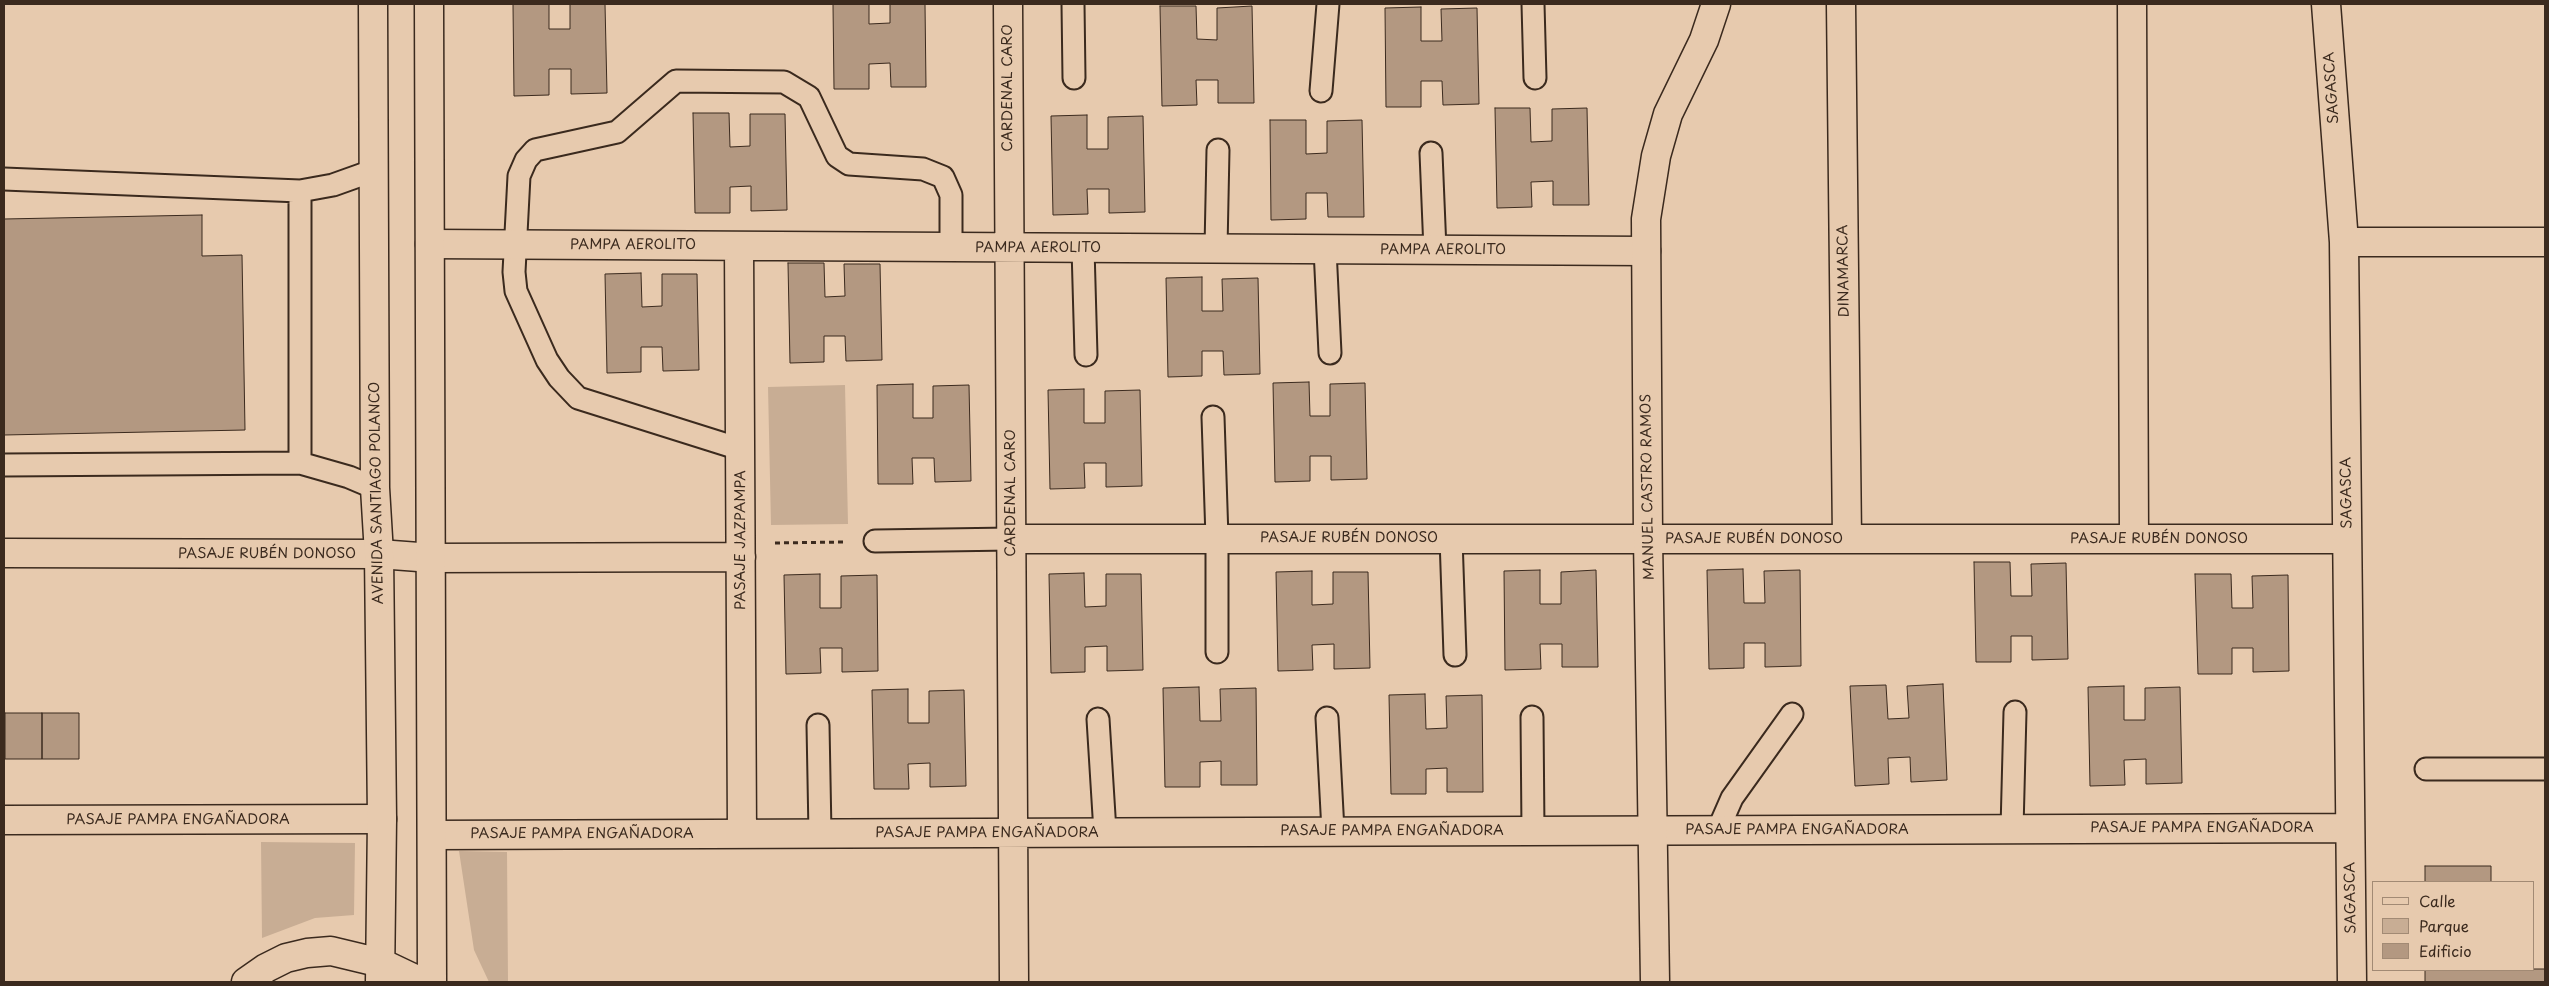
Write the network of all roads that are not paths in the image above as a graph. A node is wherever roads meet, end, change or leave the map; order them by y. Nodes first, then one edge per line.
1 (373, 4) edge
2 (429, 4) edge
3 (1008, 4) edge
4 (1073, 4) edge
5 (1328, 4) edge
6 (1533, 4) edge
7 (1716, 4) edge
8 (1841, 4) edge
9 (2132, 4) edge
10 (2326, 4) edge
11 (1074, 78) dead end
12 (1535, 78) dead end
13 (1321, 91) dead end
14 (1218, 150) dead end
15 (1430, 153) dead end
16 (375, 170) junction
17 (4, 179) edge
18 (300, 191) junction
19 (2344, 242) junction
20 (2545, 242) edge
21 (430, 244) junction
22 (514, 245) junction
23 (739, 246) junction
24 (951, 247) junction
25 (1009, 248) junction
26 (1083, 248) junction
27 (1216, 248) junction
28 (1325, 249) junction
29 (1435, 250) junction
30 (1646, 251) junction
31 (1330, 352) dead end
32 (1086, 355) dead end
33 (1213, 417) dead end
34 (740, 449) junction
35 (300, 462) junction
36 (4, 465) edge
37 (375, 488) junction
38 (1217, 538) junction
39 (1451, 538) junction
40 (1648, 538) junction
41 (1847, 538) junction
42 (1011, 539) junction
43 (2134, 539) junction
44 (2347, 539) junction
45 (875, 541) road end
46 (741, 550) junction
47 (4, 553) edge
48 (379, 554) junction
49 (432, 558) junction
50 (1217, 652) dead end
51 (1455, 655) dead end
52 (2015, 712) dead end
53 (1792, 714) dead end
54 (1532, 717) dead end
55 (1327, 718) dead end
56 (1098, 719) dead end
57 (818, 725) dead end
58 (2426, 769) dead end
59 (2545, 769) edge
60 (382, 819) junction
61 (4, 820) edge
62 (2350, 828) junction
63 (2012, 829) junction
64 (1653, 830) junction
65 (1718, 830) junction
66 (1333, 831) junction
67 (1533, 831) junction
68 (1013, 832) junction
69 (1105, 832) junction
70 (820, 833) junction
71 (742, 834) junction
72 (433, 835) junction
73 (380, 973) edge
74 (246, 982) edge
75 (421, 982) edge
76 (432, 982) edge
77 (1014, 982) edge
78 (1655, 982) edge
79 (2352, 982) edge

1 - 16 street, AVENIDA SANTIAGO POLANCO
2 - 21 street
3 - 25 street, CARDENAL CARO
4 - 11 lane
5 - 13 lane
6 - 12 lane
7 - 30 street, MANUEL CASTRO RAMOS
8 - 41 street, DINAMARCA
9 - 43 street
10 - 19 street, SAGASCA
14 - 27 lane
15 - 29 lane
16 - 18 lane
16 - 37 street, AVENIDA SANTIAGO POLANCO
17 - 18 lane
18 - 35 lane
19 - 20 street
19 - 44 street, SAGASCA
21 - 22 street, PAMPA AEROLITO
21 - 49 street
22 - 23 street, PAMPA AEROLITO
22 - 24 lane
22 - 34 lane
23 - 24 street, PAMPA AEROLITO
23 - 34 street, PASAJE JAZPAMPA
24 - 25 street, PAMPA AEROLITO
25 - 26 street, PAMPA AEROLITO
25 - 42 street, CARDENAL CARO
26 - 27 street, PAMPA AEROLITO
26 - 32 lane
27 - 28 street, PAMPA AEROLITO
28 - 29 street, PAMPA AEROLITO
28 - 31 lane
29 - 30 street, PAMPA AEROLITO
30 - 40 street, MANUEL CASTRO RAMOS
33 - 38 lane
34 - 46 street, PASAJE JAZPAMPA
35 - 36 lane
35 - 37 lane
37 - 48 street, AVENIDA SANTIAGO POLANCO
38 - 39 street, PASAJE RUBÉN DONOSO
38 - 42 street, PASAJE RUBÉN DONOSO
38 - 50 lane
39 - 40 street, PASAJE RUBÉN DONOSO
39 - 51 lane
40 - 41 street, PASAJE RUBÉN DONOSO
40 - 64 street, MANUEL CASTRO RAMOS
41 - 43 street, PASAJE RUBÉN DONOSO
42 - 45 lane
42 - 68 street, CARDENAL CARO
43 - 44 street, PASAJE RUBÉN DONOSO
44 - 62 street, SAGASCA
46 - 49 street, PASAJE RUBÉN DONOSO
46 - 71 street, PASAJE JAZPAMPA
47 - 48 street, PASAJE RUBÉN DONOSO
48 - 49 street, PASAJE RUBÉN DONOSO
48 - 60 street, AVENIDA SANTIAGO POLANCO
49 - 72 street
52 - 63 lane
53 - 65 lane
54 - 67 lane
55 - 66 lane
56 - 69 lane
57 - 70 lane
58 - 59 lane
60 - 61 street, PASAJE PAMPA ENGAÑADORA
60 - 73 street, AVENIDA SANTIAGO POLANCO
62 - 63 street, PASAJE PAMPA ENGAÑADORA
62 - 79 street, SAGASCA
63 - 65 street, PASAJE PAMPA ENGAÑADORA
64 - 65 street, PASAJE PAMPA ENGAÑADORA
64 - 67 street, PASAJE PAMPA ENGAÑADORA
64 - 78 street, MANUEL CASTRO RAMOS
66 - 67 street, PASAJE PAMPA ENGAÑADORA
66 - 69 street, PASAJE PAMPA ENGAÑADORA
68 - 69 street, PASAJE PAMPA ENGAÑADORA
68 - 70 street, PASAJE PAMPA ENGAÑADORA
68 - 77 street, CARDENAL CARO
70 - 71 street, PASAJE PAMPA ENGAÑADORA
71 - 72 street, PASAJE PAMPA ENGAÑADORA
72 - 76 street
73 - 74 street
73 - 75 street

